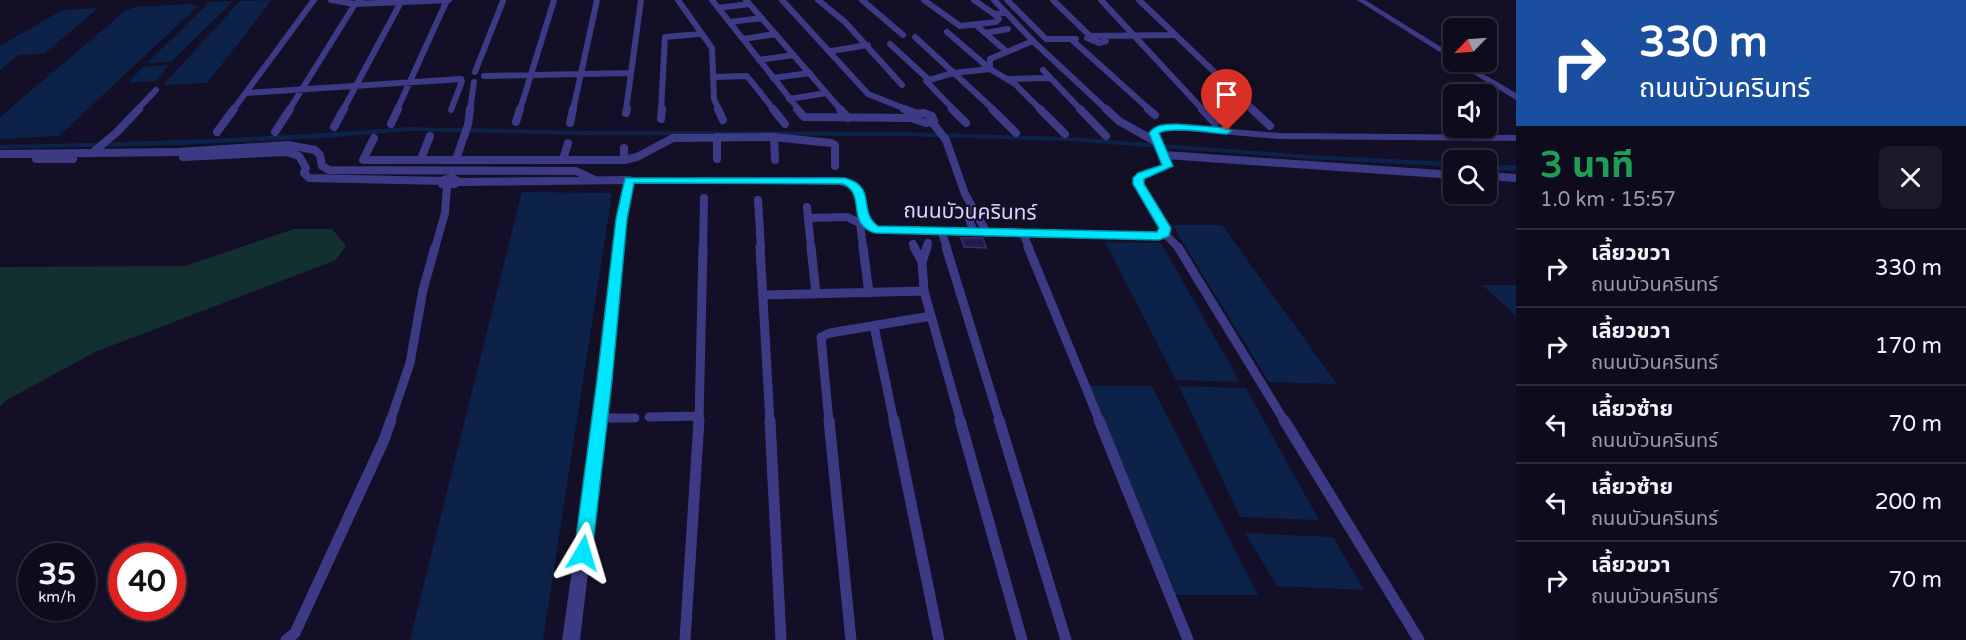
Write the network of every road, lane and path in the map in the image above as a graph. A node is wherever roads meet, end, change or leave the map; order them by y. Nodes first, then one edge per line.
1 (314, 0) edge
2 (331, 0) edge
3 (448, 0) edge
4 (495, 0) edge
5 (505, 0) edge
6 (554, 0) edge
7 (597, 0) edge
8 (641, 0) edge
9 (678, 0) edge
10 (712, 0) edge
11 (782, 0) edge
12 (818, 0) edge
13 (862, 0) edge
14 (924, 0) edge
15 (974, 0) edge
16 (994, 0) edge
17 (1007, 0) edge
18 (1053, 0) edge
19 (1101, 0) edge
20 (1139, 0) edge
21 (1360, 0) edge
22 (402, 1) edge
23 (358, 2) edge
24 (748, 2) edge
25 (718, 8) junction
26 (1004, 13) junction
27 (994, 14) junction
28 (762, 18) junction
29 (730, 22) junction
30 (977, 27) dead end
31 (1008, 29) dead end
32 (947, 32) dead end
33 (985, 33) junction
34 (700, 34) junction
35 (776, 34) junction
36 (903, 35) dead end
37 (1134, 36) junction
38 (1174, 36) junction
39 (915, 37) dead end
40 (1089, 38) junction
41 (742, 39) junction
42 (1071, 39) junction
43 (1033, 41) junction
44 (890, 44) dead end
45 (868, 45) junction
46 (831, 51) junction
47 (1006, 51) junction
48 (1443, 52) edge
49 (794, 55) junction
50 (759, 60) junction
51 (990, 69) junction
52 (1043, 70) dead end
53 (475, 72) junction
54 (1474, 72) edge
55 (580, 73) junction
56 (630, 73) junction
57 (810, 73) junction
58 (953, 73) junction
59 (531, 74) junction
60 (484, 76) junction
61 (714, 77) junction
62 (773, 78) junction
63 (1050, 78) junction
64 (461, 80) junction
65 (929, 80) junction
66 (1004, 80) junction
67 (474, 82) junction
68 (407, 84) junction
69 (902, 85) dead end
70 (355, 88) junction
71 (156, 90) dead end
72 (301, 90) junction
73 (246, 93) junction
74 (827, 93) junction
75 (1516, 98) edge
76 (789, 99) junction
77 (451, 110) dead end
78 (626, 113) dead end
79 (1155, 115) dead end
80 (915, 116) junction
81 (848, 118) junction
82 (661, 119) dead end
83 (723, 120) dead end
84 (516, 122) dead end
85 (570, 123) dead end
86 (966, 123) dead end
87 (1215, 123) dead end
88 (391, 124) dead end
89 (786, 124) dead end
90 (1269, 126) dead end
91 (334, 127) dead end
92 (218, 132) dead end
93 (276, 132) dead end
94 (1016, 133) dead end
95 (1065, 134) dead end
96 (430, 136) dead end
97 (1106, 136) dead end
98 (717, 137) junction
99 (774, 137) junction
100 (374, 138) dead end
101 (1516, 138) edge
102 (1156, 141) junction
103 (568, 143) dead end
104 (624, 148) dead end
105 (95, 150) junction
106 (503, 150) dead end
107 (0, 154) edge
108 (1164, 154) junction
109 (0, 159) edge
110 (421, 159) junction
111 (456, 159) junction
112 (717, 159) dead end
113 (499, 160) junction
114 (563, 160) junction
115 (624, 160) junction
116 (775, 160) dead end
117 (835, 166) dead end
118 (1443, 174) edge
119 (1497, 177) edge
120 (1516, 178) edge
121 (593, 179) junction
122 (629, 180) junction
123 (449, 183) junction
124 (704, 198) dead end
125 (758, 200) dead end
126 (970, 204) junction
127 (807, 207) dead end
128 (809, 218) junction
129 (974, 232) junction
130 (942, 233) junction
131 (987, 233) junction
132 (1023, 233) junction
133 (1164, 233) junction
134 (911, 238) junction
135 (927, 238) junction
136 (922, 262) junction
137 (924, 291) junction
138 (869, 292) junction
139 (816, 294) junction
140 (765, 295) junction
141 (931, 316) junction
142 (874, 326) junction
143 (699, 416) junction
144 (649, 417) dead end
145 (600, 418) junction
146 (635, 418) dead end
147 (286, 640) edge
148 (571, 640) edge
149 (685, 640) edge
150 (781, 640) edge
151 (851, 640) edge
152 (939, 640) edge
153 (1022, 640) edge
154 (1066, 640) edge
155 (1188, 640) edge
156 (1419, 640) edge

1 - 73 street
2 - 23 street
3 - 22 street
3 - 68 street
4 - 5 street
5 - 53 street
6 - 59 street
7 - 55 street
8 - 56 street
9 - 34 street
10 - 25 street
11 - 46 street
12 - 45 street
13 - 36 street
14 - 27 street
15 - 27 street
16 - 26 street
17 - 42 street
18 - 40 street
19 - 37 street
20 - 38 street
21 - 48 street
22 - 23 street
22 - 70 street
23 - 72 street
24 - 25 street
24 - 28 street
25 - 29 street
26 - 27 street
26 - 43 street
28 - 29 street
28 - 35 street
29 - 41 street
30 - 33 street
31 - 33 street
32 - 51 street
33 - 47 street
34 - 61 street
34 - 82 street
35 - 41 street
35 - 49 street
37 - 38 street
37 - 40 street
37 - 87 street
38 - 90 street
39 - 58 street
40 - 42 street
41 - 50 street
42 - 79 street
43 - 47 street
43 - 102 street
44 - 65 street
45 - 46 street
45 - 69 street
46 - 80 street
47 - 51 street
49 - 50 street
49 - 57 street
50 - 62 street
51 - 58 street
51 - 66 street
52 - 63 street
53 - 60 street
53 - 64 street
54 - 75 street
55 - 56 street
55 - 59 street
55 - 85 street
56 - 78 street
57 - 62 street
57 - 74 street
58 - 65 street
58 - 94 street
59 - 60 street
59 - 84 street
60 - 67 street
61 - 83 street
61 - 89 street
62 - 76 street
63 - 66 street
63 - 97 street
64 - 67 street
64 - 68 street
64 - 77 street
65 - 86 street
66 - 95 street
67 - 111 street
68 - 70 street
68 - 88 street
70 - 72 street
70 - 91 street
71 - 105 street
72 - 73 street
72 - 93 street
73 - 92 street
74 - 76 street
74 - 81 street
76 - 81 street
80 - 81 street
80 - 126 street
96 - 110 street
98 - 99 street
98 - 112 street
98 - 115 street
99 - 116 street
99 - 117 street
100 - 110 street
101 - 102 street
102 - 108 street
103 - 114 street
104 - 115 street
105 - 107 street
105 - 121 street
106 - 113 street
108 - 118 street
108 - 133 street
109 - 123 street
110 - 111 street
111 - 113 street
113 - 114 street
114 - 115 street
119 - 120 street
121 - 122 street
121 - 123 street
122 - 134 street, ถนนบัวนครินทร์
122 - 145 street
123 - 147 street
124 - 143 street
125 - 140 street
126 - 129 street
126 - 131 street
127 - 128 street
128 - 138 street
128 - 139 street
129 - 130 street, ถนนบัวนครินทร์
129 - 131 street, ถนนบัวนครินทร์
130 - 135 street, ถนนบัวนครินทร์
130 - 154 street
131 - 132 street, ถนนบัวนครินทร์
132 - 133 street, ถนนบัวนครินทร์
132 - 155 street
133 - 156 street
134 - 135 street, ถนนบัวนครินทร์
134 - 136 street
135 - 136 street
136 - 137 street
137 - 138 street
137 - 141 street
138 - 139 street
139 - 140 street
140 - 150 street
141 - 142 street
141 - 153 street
142 - 151 street
142 - 152 street
143 - 144 street
143 - 149 street
145 - 146 street
145 - 148 street

